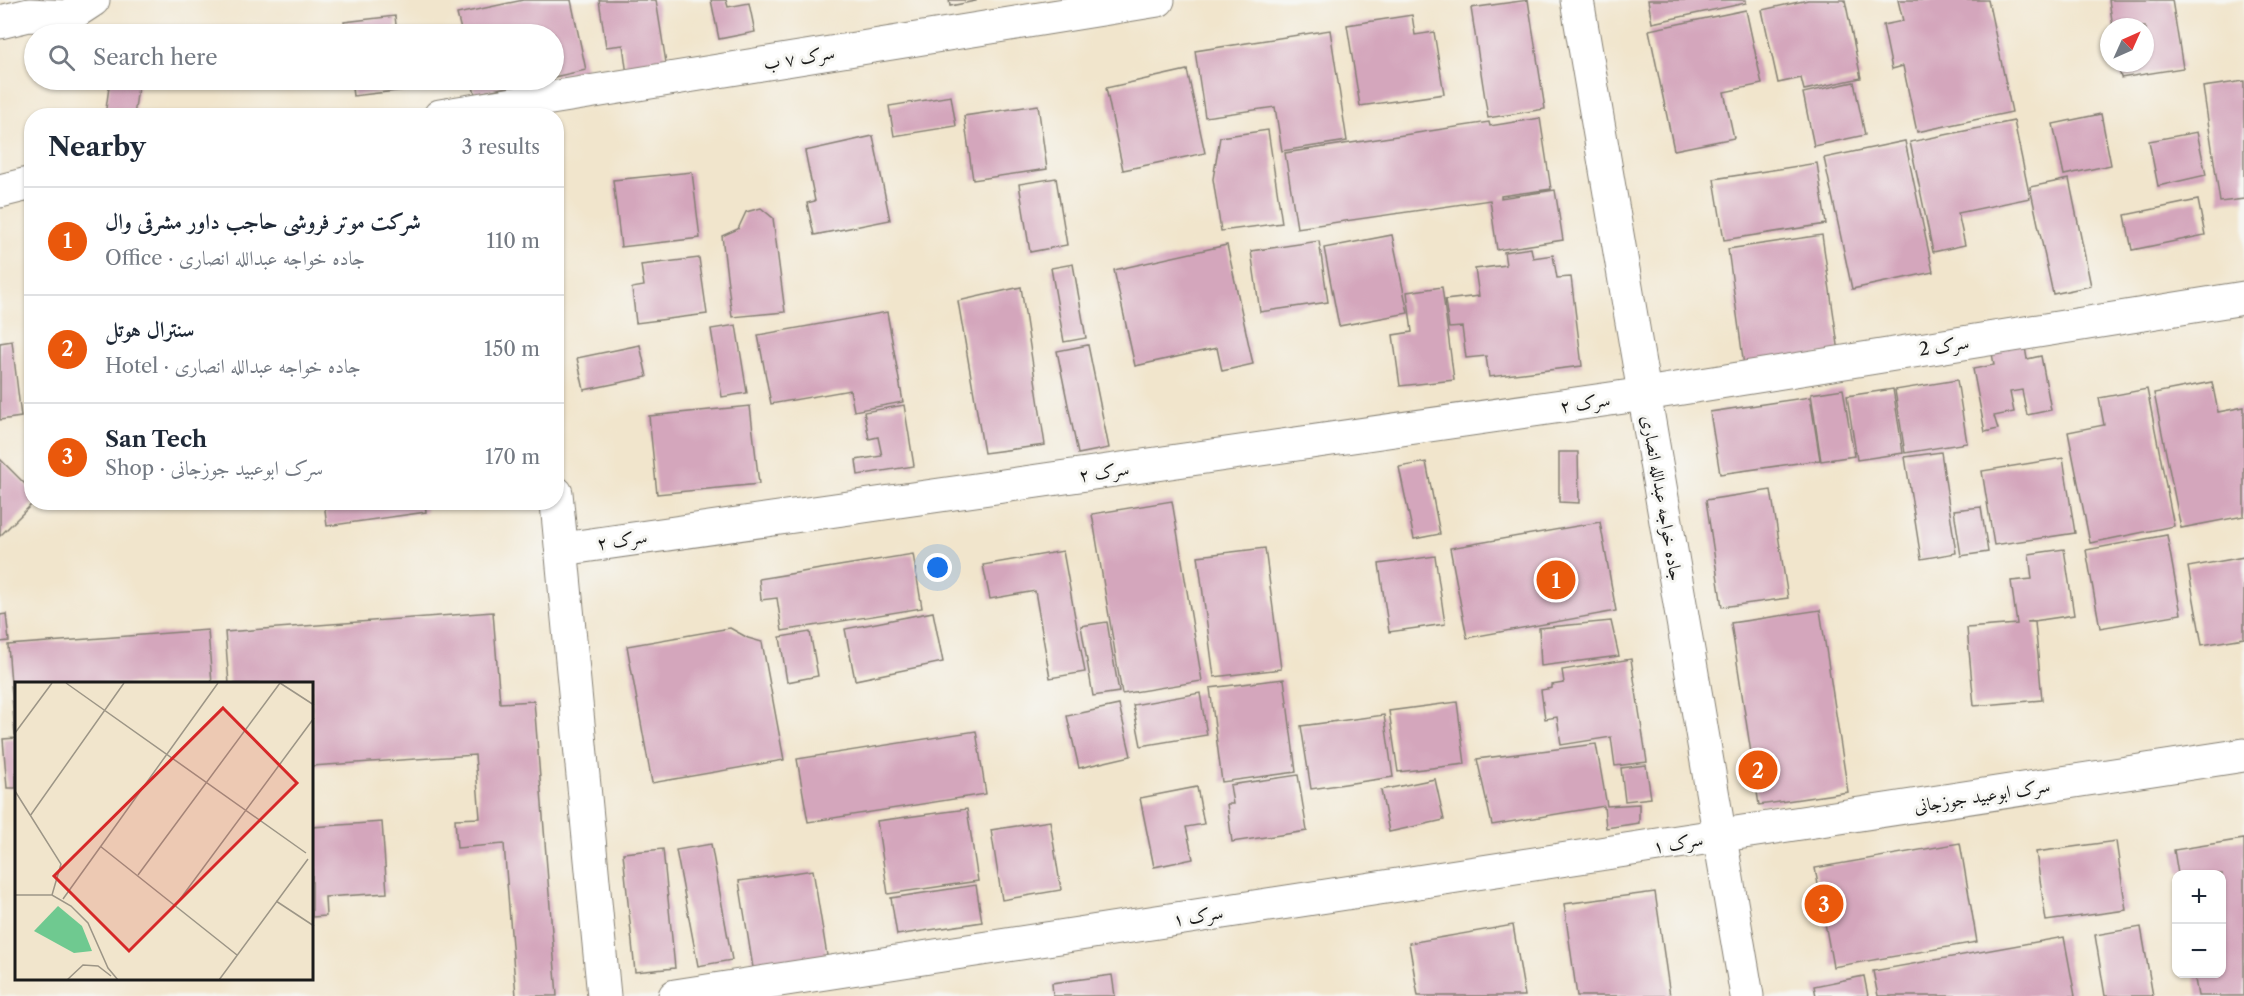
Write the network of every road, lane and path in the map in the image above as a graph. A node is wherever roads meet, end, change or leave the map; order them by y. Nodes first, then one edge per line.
1 (93, 0) edge
2 (1158, 0) edge
3 (1577, 0) edge
4 (0, 22) edge
5 (520, 108) edge
6 (24, 185) edge
7 (0, 191) edge
8 (2244, 298) edge
9 (1645, 394) junction
10 (558, 510) edge
11 (563, 549) junction
12 (2244, 755) edge
13 (1720, 836) junction
14 (604, 996) edge
15 (675, 996) edge
16 (1747, 996) edge

1 - 4 street
2 - 5 street, سرک ۷ ب
3 - 9 street, جاده خواجه عبدالله انصاری
6 - 7 street
8 - 9 street, سرک 2
9 - 11 street, سرک ۲
9 - 13 street, جاده خواجه عبدالله انصاری
10 - 11 street
11 - 14 street
12 - 13 street, سرک ابوعبید جوزجانی
13 - 15 street, سرک ۱
13 - 16 street, جاده خواجه عبدالله انصاری

